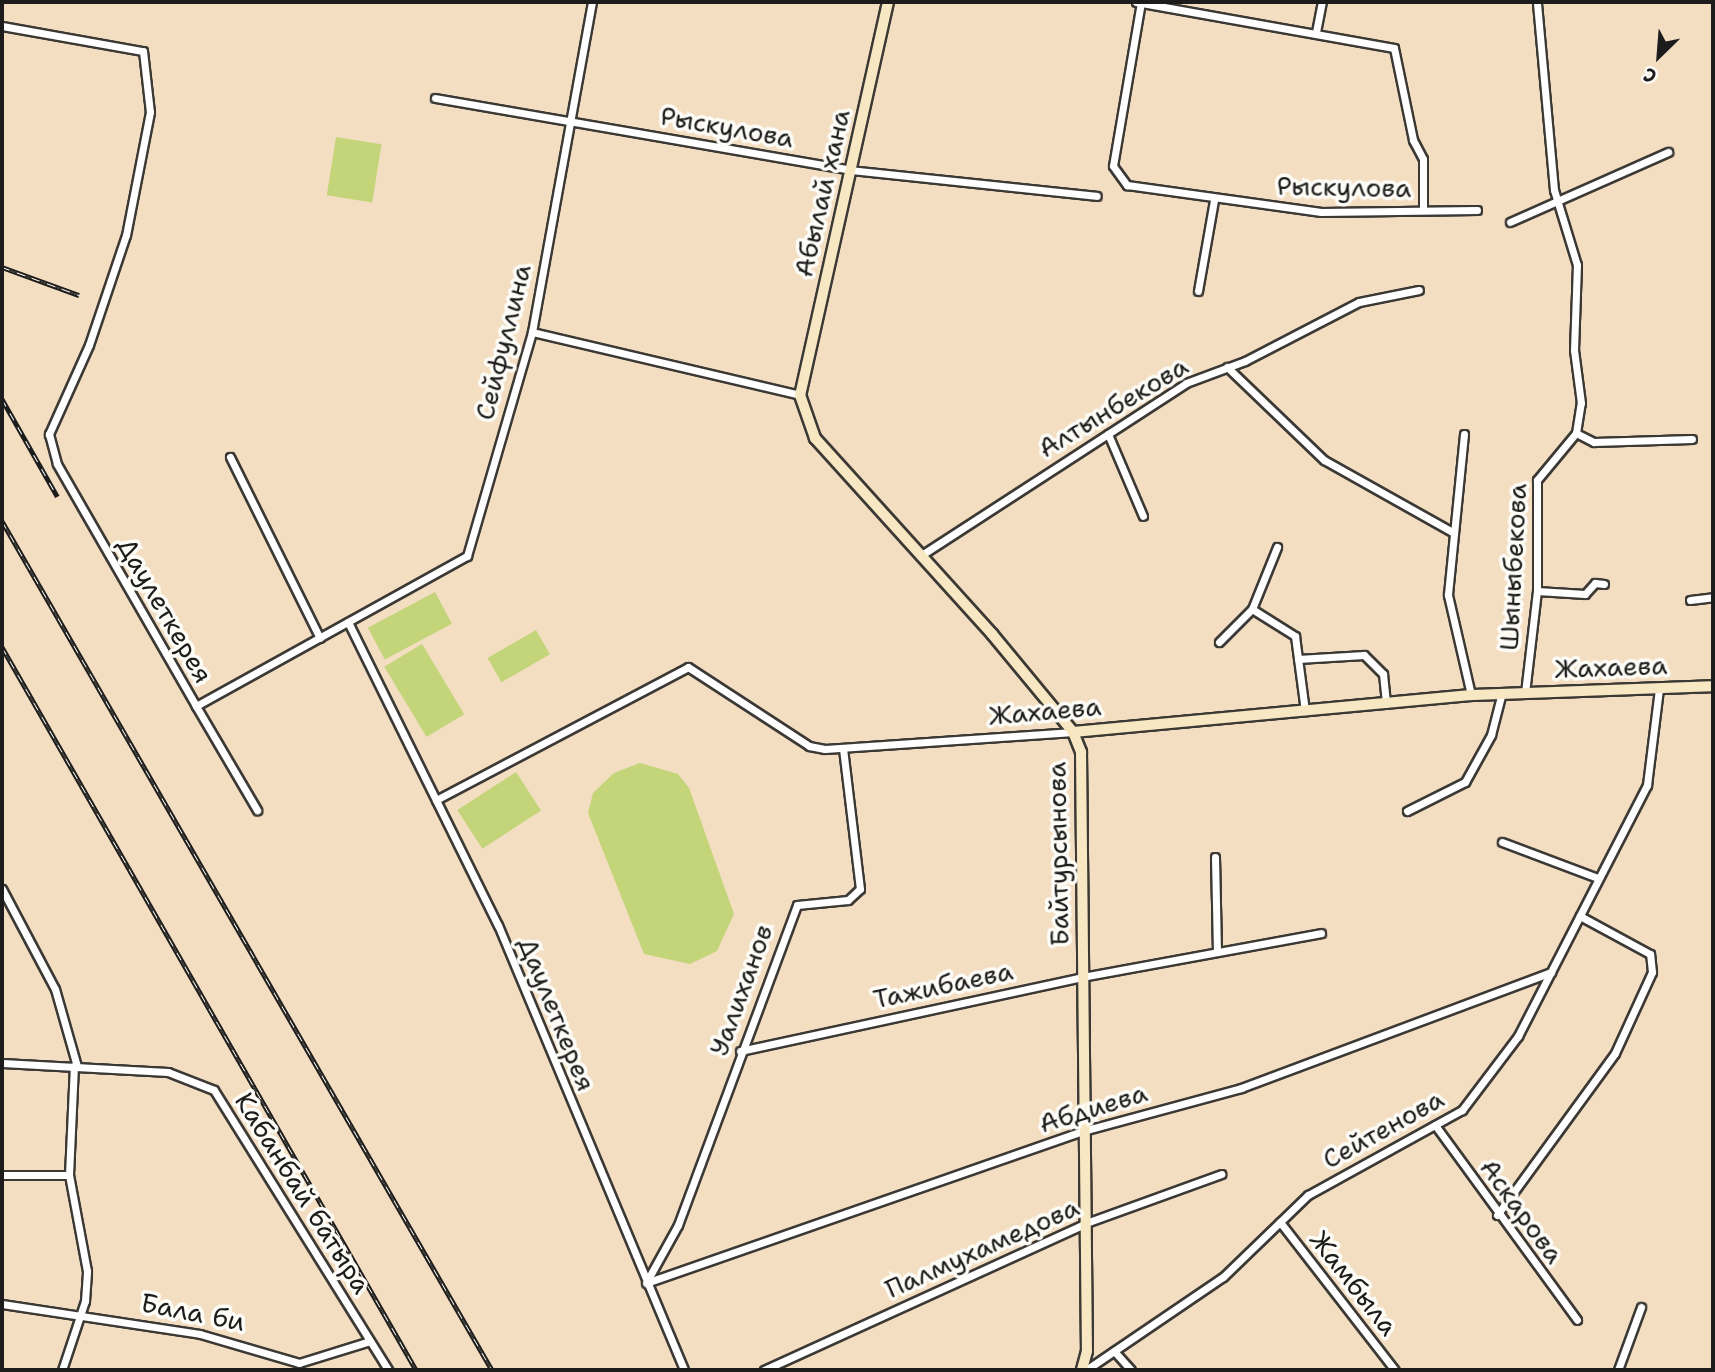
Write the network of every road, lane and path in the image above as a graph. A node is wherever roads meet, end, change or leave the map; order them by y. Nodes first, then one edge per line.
1 (592, 2) edge
2 (888, 2) edge
3 (1140, 2) edge
4 (1322, 2) edge
5 (1537, 2) edge
6 (2, 26) edge
7 (1316, 32) junction
8 (435, 98) dead end
9 (570, 124) junction
10 (1668, 152) dead end
11 (850, 170) junction
12 (1097, 196) dead end
13 (1214, 200) junction
14 (1558, 201) junction
15 (1423, 209) junction
16 (1477, 209) dead end
17 (1510, 222) dead end
18 (1419, 290) dead end
19 (1198, 292) dead end
20 (532, 332) junction
21 (1227, 367) junction
22 (800, 395) junction
23 (1576, 433) junction
24 (1108, 434) junction
25 (1464, 434) dead end
26 (1692, 439) dead end
27 (230, 457) dead end
28 (1143, 516) dead end
29 (1454, 533) junction
30 (1278, 547) dead end
31 (920, 556) junction
32 (1604, 584) dead end
33 (1537, 591) junction
34 (1713, 597) edge
35 (1690, 600) dead end
36 (1252, 609) junction
37 (348, 622) junction
38 (320, 638) junction
39 (1219, 642) dead end
40 (1298, 659) junction
41 (1713, 686) edge
42 (1659, 689) junction
43 (1525, 693) junction
44 (1471, 695) junction
45 (1502, 696) junction
46 (1385, 704) junction
47 (196, 706) junction
48 (1305, 710) junction
49 (1073, 732) junction
50 (843, 749) junction
51 (436, 800) junction
52 (257, 810) dead end
53 (1407, 811) dead end
54 (1502, 842) dead end
55 (1215, 857) dead end
56 (1598, 878) junction
57 (2, 889) edge
58 (1580, 916) junction
59 (1321, 933) dead end
60 (1217, 950) junction
61 (1551, 972) junction
62 (1083, 976) junction
63 (740, 1051) junction
64 (2, 1063) edge
65 (76, 1066) junction
66 (1436, 1125) junction
67 (1083, 1131) junction
68 (1221, 1174) dead end
69 (2, 1175) edge
70 (69, 1175) junction
71 (1497, 1215) junction
72 (1280, 1222) junction
73 (1086, 1223) junction
74 (646, 1283) junction
75 (2, 1304) edge
76 (1641, 1307) dead end
77 (81, 1312) junction
78 (1577, 1320) dead end
79 (370, 1341) junction
80 (1114, 1351) junction
81 (62, 1370) edge
82 (388, 1370) edge
83 (684, 1370) edge
84 (764, 1370) edge
85 (1084, 1370) edge
86 (1131, 1370) edge
87 (1395, 1370) edge
88 (1618, 1370) edge

1 - 9 street, Сейфуллина
2 - 11 main road, Абылай хана
3 - 7 street
3 - 13 street, Рыскулова
4 - 7 street
5 - 14 street
6 - 47 street, Даулеткерея
7 - 15 street
8 - 9 street, Рыскулова
9 - 11 street, Рыскулова
9 - 20 street, Сейфуллина
10 - 14 street
11 - 12 street, Рыскулова
11 - 22 main road, Абылай хана
13 - 15 street, Рыскулова
13 - 19 street
14 - 17 street
14 - 23 street
15 - 16 street, Рыскулова
18 - 21 street, Алтынбекова
20 - 22 street
20 - 37 street, Сейфуллина
21 - 24 street, Алтынбекова
21 - 29 street
22 - 31 main road, Байтурсынова
23 - 26 street
23 - 33 street, Шыныбекова
24 - 28 street
24 - 31 street, Алтынбекова
25 - 29 street
27 - 38 street
29 - 44 street
30 - 36 street
31 - 49 main road, Байтурсынова
32 - 33 street
33 - 43 street, Шыныбекова
34 - 35 street
36 - 39 street
36 - 40 street
37 - 38 street, Даулеткерея
37 - 51 street, Даулеткерея
38 - 47 street, Даулеткерея
40 - 46 street
40 - 48 street
41 - 42 main road, Жахаева
42 - 43 main road, Жахаева
42 - 56 street, Сейтенова
43 - 45 main road, Жахаева
44 - 45 main road, Жахаева
44 - 46 main road, Жахаева
45 - 53 street
46 - 48 main road, Жахаева
47 - 52 street
48 - 49 main road, Жахаева
49 - 50 street, Жахаева
49 - 62 main road, Байтурсынова
50 - 51 street, Жахаева
50 - 63 street, Уалиханов
51 - 74 street, Даулеткерея
54 - 56 street
55 - 60 street
56 - 58 street, Сейтенова
57 - 65 street
58 - 61 street, Сейтенова
58 - 71 street
59 - 60 street, Тажибаева
60 - 62 street, Тажибаева
61 - 66 street, Сейтенова
61 - 67 street, Абдиева
62 - 63 street, Тажибаева
62 - 67 main road, Байтурсынова
63 - 74 street, Уалиханов
64 - 65 street, Кабанбай батыра
65 - 70 street
65 - 79 street, Кабанбай батыра
66 - 71 street, Аскарова
66 - 72 street, Сейтенова
67 - 73 main road, Байтурсынова
67 - 74 street, Абдиева
68 - 73 street, Палмухамедова
69 - 70 street
70 - 77 street
71 - 78 street, Аскарова
72 - 80 street, Сейтенова
72 - 87 street, Жамбыла
73 - 84 street, Палмухамедова
73 - 85 main road, Байтурсынова
74 - 83 street, Даулеткерея
75 - 77 street, Бала би
76 - 88 street
77 - 79 street, Бала би
77 - 81 street
79 - 82 street, Кабанбай батыра
80 - 85 street, Сейтенова
80 - 86 street

